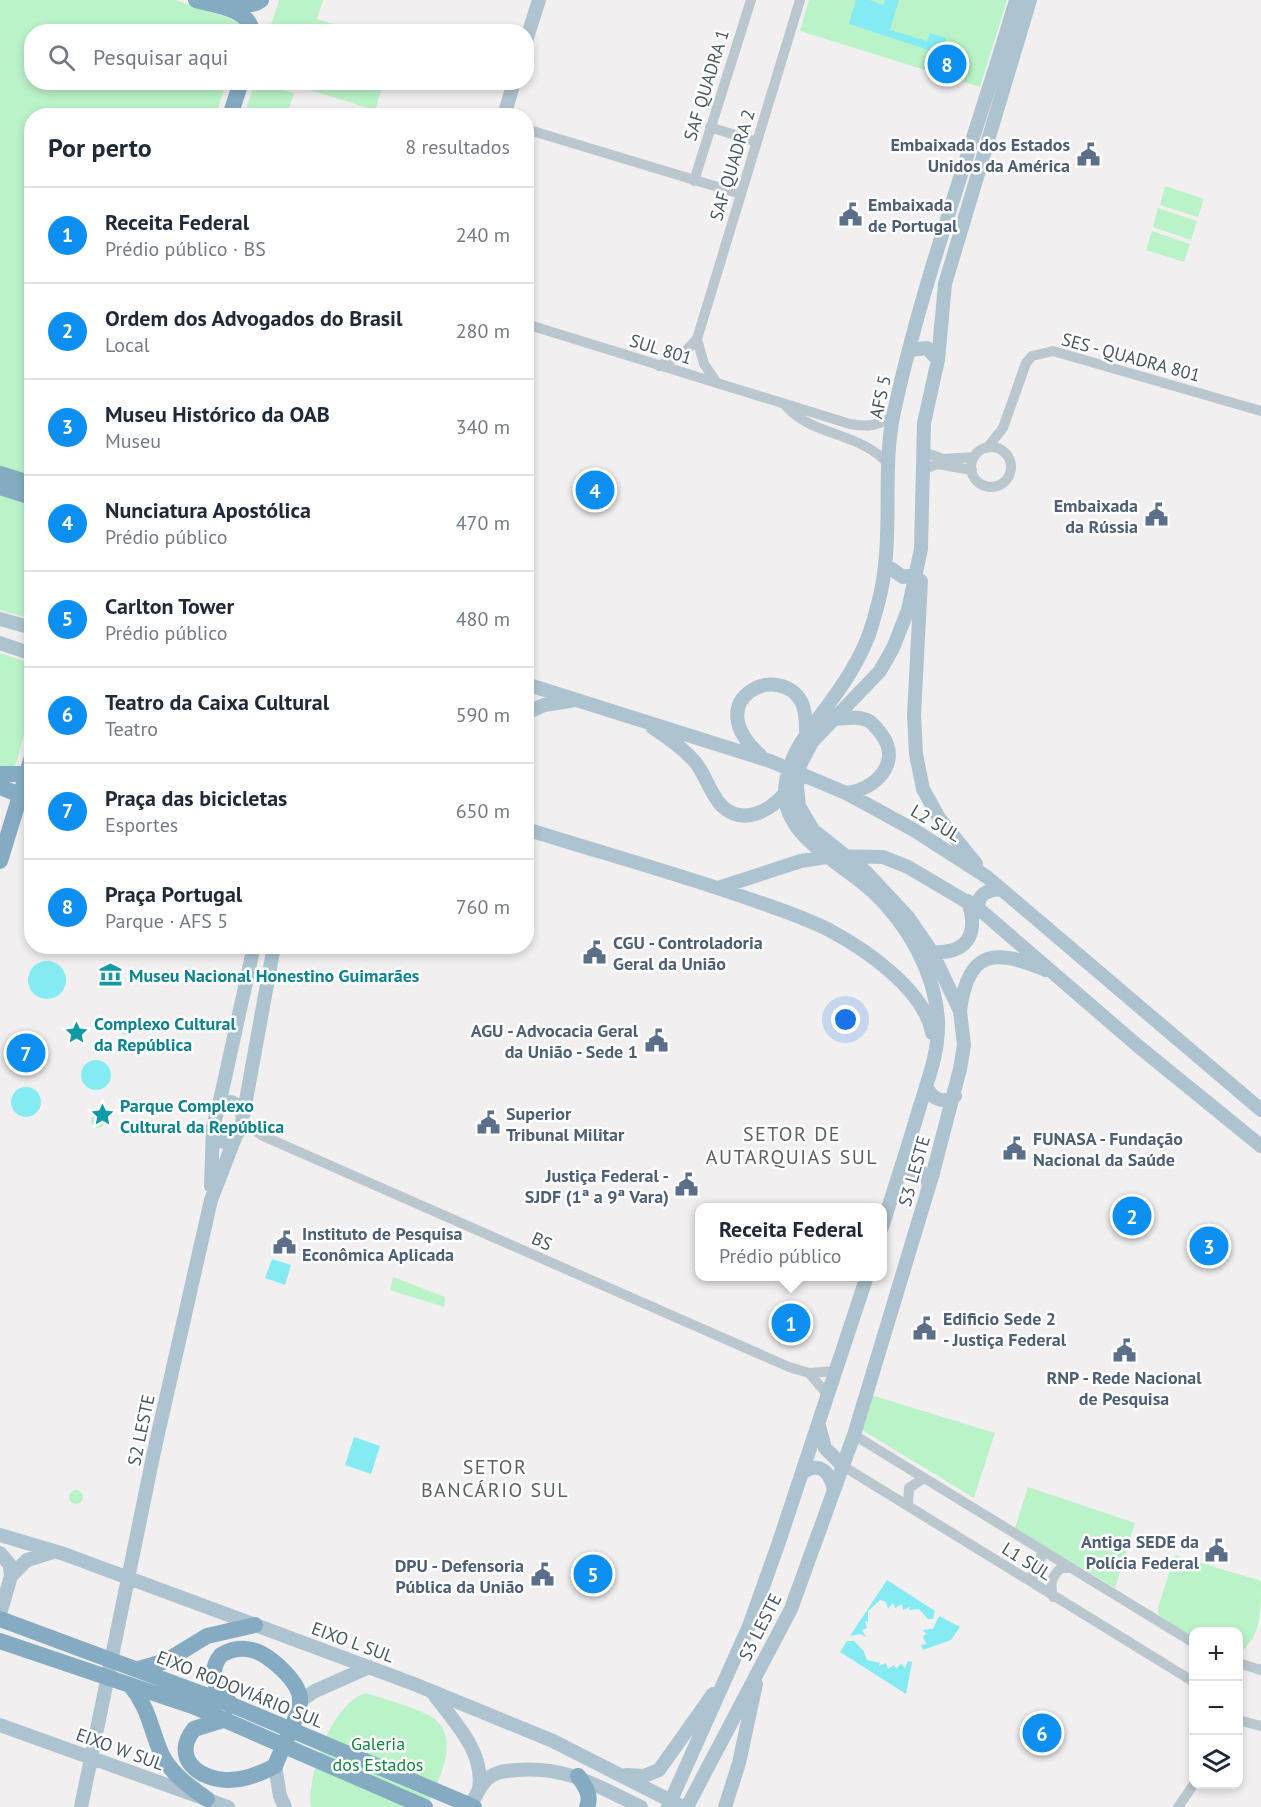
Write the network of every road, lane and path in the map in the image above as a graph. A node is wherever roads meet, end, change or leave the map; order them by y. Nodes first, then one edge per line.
1 (196, 0) edge
2 (226, 0) edge
3 (263, 0) edge
4 (539, 0) edge
5 (750, 0) edge
6 (800, 0) edge
7 (1016, 0) edge
8 (1030, 0) edge
9 (251, 24) edge
10 (256, 24) edge
11 (531, 24) edge
12 (238, 90) edge
13 (512, 90) edge
14 (233, 108) edge
15 (506, 108) edge
16 (710, 127) junction
17 (534, 131) edge
18 (757, 142) junction
19 (694, 181) junction
20 (741, 194) junction
21 (534, 327) edge
22 (697, 339) junction
23 (910, 350) junction
24 (938, 360) junction
25 (659, 366) junction
26 (718, 384) junction
27 (786, 406) junction
28 (1261, 411) edge
29 (892, 417) junction
30 (831, 418) junction
31 (1004, 428) junction
32 (827, 430) junction
33 (987, 448) junction
34 (923, 452) junction
35 (1007, 455) junction
36 (974, 457) junction
37 (888, 464) junction
38 (922, 470) junction
39 (972, 470) junction
40 (0, 474) edge
41 (24, 481) edge
42 (0, 487) edge
43 (24, 494) edge
44 (921, 549) junction
45 (886, 565) junction
46 (916, 574) junction
47 (0, 619) edge
48 (24, 626) edge
49 (0, 644) edge
50 (24, 652) edge
51 (534, 687) edge
52 (575, 700) junction
53 (534, 709) edge
54 (638, 718) junction
55 (836, 719) junction
56 (806, 731) junction
57 (767, 760) junction
58 (0, 774) edge
59 (24, 774) edge
60 (24, 781) edge
61 (0, 787) edge
62 (842, 791) junction
63 (785, 793) junction
64 (20, 795) junction
65 (534, 831) edge
66 (0, 861) edge
67 (987, 878) junction
68 (718, 888) junction
69 (1001, 889) junction
70 (974, 905) junction
71 (932, 952) junction
72 (252, 954) edge
73 (272, 954) edge
74 (1055, 974) junction
75 (960, 1011) junction
76 (933, 1065) junction
77 (926, 1086) junction
78 (955, 1096) junction
79 (219, 1105) junction
80 (1261, 1110) edge
81 (240, 1127) junction
82 (213, 1135) junction
83 (1261, 1146) edge
84 (899, 1175) junction
85 (929, 1188) junction
86 (211, 1200) junction
87 (887, 1212) edge
88 (865, 1281) edge
89 (835, 1371) junction
90 (809, 1373) junction
91 (828, 1395) junction
92 (819, 1426) junction
93 (854, 1435) junction
94 (843, 1466) junction
95 (801, 1473) junction
96 (924, 1478) junction
97 (834, 1490) junction
98 (908, 1506) junction
99 (0, 1535) edge
100 (1042, 1550) junction
101 (55, 1552) junction
102 (0, 1553) edge
103 (1071, 1568) junction
104 (10, 1576) junction
105 (1024, 1578) junction
106 (1053, 1597) junction
107 (3, 1615) edge
108 (255, 1625) junction
109 (1189, 1640) edge
110 (1, 1641) edge
111 (1243, 1664) edge
112 (369, 1667) junction
113 (759, 1668) junction
114 (1261, 1670) edge
115 (728, 1672) junction
116 (131, 1676) junction
117 (1189, 1678) edge
118 (432, 1692) junction
119 (300, 1701) junction
120 (229, 1712) junction
121 (0, 1725) edge
122 (1243, 1725) edge
123 (1261, 1726) edge
124 (274, 1766) junction
125 (618, 1775) junction
126 (578, 1776) junction
127 (478, 1789) junction
128 (1191, 1789) edge
129 (207, 1799) junction
130 (631, 1802) edge
131 (81, 1807) edge
132 (228, 1807) edge
133 (285, 1807) edge
134 (425, 1807) edge
135 (472, 1807) edge
136 (587, 1807) edge
137 (611, 1807) edge
138 (668, 1807) edge
139 (685, 1807) edge
140 (725, 1807) edge
141 (1178, 1807) edge

1 - 9 highway
2 - 3 highway
3 - 10 highway
4 - 11 main road
5 - 16 street, SAF QUADRA 1
6 - 18 street, SAF QUADRA 2
7 - 23 main road, AFS 5
8 - 24 main road
12 - 14 highway
13 - 15 main road
16 - 18 street
16 - 19 street, SAF QUADRA 1
17 - 19 street
18 - 20 street, SAF QUADRA 2
19 - 20 street
20 - 22 street, SAF QUADRA 2
21 - 25 street, SUL 801
22 - 25 street
22 - 26 street
23 - 24 main road
23 - 29 main road, AFS 5
24 - 34 main road
25 - 26 street, SUL 801
26 - 27 street, SUL 801
27 - 30 street, SUL 801
27 - 32 street, SUL 801
28 - 31 street, SES - QUADRA 801
29 - 30 street, SUL 801
29 - 37 main road, AFS 5
30 - 32 street
31 - 33 street, SES - QUADRA 801
31 - 35 street, SES - QUADRA 801
32 - 37 street, SUL 801
33 - 35 street
33 - 36 street
34 - 36 street
34 - 38 main road
35 - 39 street
36 - 39 street
37 - 45 main road, AFS 5
38 - 39 street
38 - 44 main road
40 - 41 highway
42 - 43 highway
44 - 46 main road
44 - 67 main road
45 - 46 main road
45 - 56 main road, AFS 5
46 - 55 main road
47 - 48 main road
49 - 50 main road
51 - 52 main road, L2 SUL
52 - 53 main road
52 - 54 main road, L2 SUL
54 - 57 main road, L2 SUL
54 - 63 main road
55 - 62 main road
55 - 71 main road, S3 LESTE
56 - 57 main road
56 - 63 main road, AFS 5
57 - 62 main road, L2 SUL
58 - 59 highway
60 - 64 highway
61 - 64 highway
62 - 67 main road, L2 SUL
63 - 76 main road, S3 LESTE
64 - 66 highway
65 - 68 main road
67 - 69 main road, L2 SUL
68 - 70 main road
68 - 76 main road
69 - 70 main road
69 - 80 main road, L2 SUL
70 - 71 main road
70 - 74 main road
71 - 75 main road, S3 LESTE
72 - 79 main road
73 - 81 main road, S2 LESTE
74 - 75 main road
74 - 83 main road
75 - 78 main road, S3 LESTE
76 - 77 main road, S3 LESTE
77 - 78 main road
77 - 84 main road, S3 LESTE
78 - 85 main road, S3 LESTE
79 - 81 main road
79 - 82 main road, S2 LESTE
81 - 82 main road
81 - 86 main road, S2 LESTE
81 - 90 street, BS
82 - 86 main road, S2 LESTE
84 - 85 main road
84 - 87 main road, S3 LESTE
85 - 93 main road, S3 LESTE
86 - 131 main road, S2 LESTE
88 - 89 main road, S3 LESTE
89 - 90 street, BS
89 - 91 main road, S3 LESTE
90 - 91 street, BS
91 - 92 main road, S3 LESTE
92 - 94 main road
92 - 95 main road, S3 LESTE
93 - 94 main road, S3 LESTE
93 - 96 street, L1 SUL
94 - 97 main road, S3 LESTE
94 - 98 street, L1 SUL
95 - 97 main road
95 - 115 main road, S3 LESTE
96 - 98 street
96 - 100 street, L1 SUL
97 - 113 main road, S3 LESTE
98 - 105 street, L1 SUL
99 - 101 main road, EIXO L SUL
100 - 103 street, L1 SUL
100 - 105 street
101 - 104 main road
101 - 108 main road, EIXO L SUL
102 - 104 main road
103 - 106 street
103 - 109 street, L1 SUL
104 - 107 main road
105 - 106 street, L1 SUL
106 - 117 street, L1 SUL
107 - 116 highway, EIXO RODOVIÁRIO SUL
108 - 112 main road, EIXO L SUL
108 - 116 highway
110 - 116 highway, EIXO RODOVIÁRIO SUL
111 - 114 street
112 - 118 main road, EIXO L SUL
112 - 119 main road
113 - 139 main road, S3 LESTE
113 - 140 main road
115 - 125 main road
115 - 138 main road, S3 LESTE
116 - 120 highway, EIXO RODOVIÁRIO SUL
116 - 129 highway
118 - 125 main road, EIXO L SUL
118 - 127 main road
119 - 120 highway
119 - 124 highway
120 - 124 highway
120 - 134 highway, EIXO RODOVIÁRIO SUL
120 - 135 highway, EIXO RODOVIÁRIO SUL
121 - 129 main road, EIXO W SUL
122 - 123 street
124 - 133 main road
125 - 139 main road, EIXO L SUL
126 - 127 main road
126 - 130 main road
126 - 136 highway
127 - 135 main road
128 - 141 street
129 - 132 main road, EIXO W SUL
130 - 137 main road

